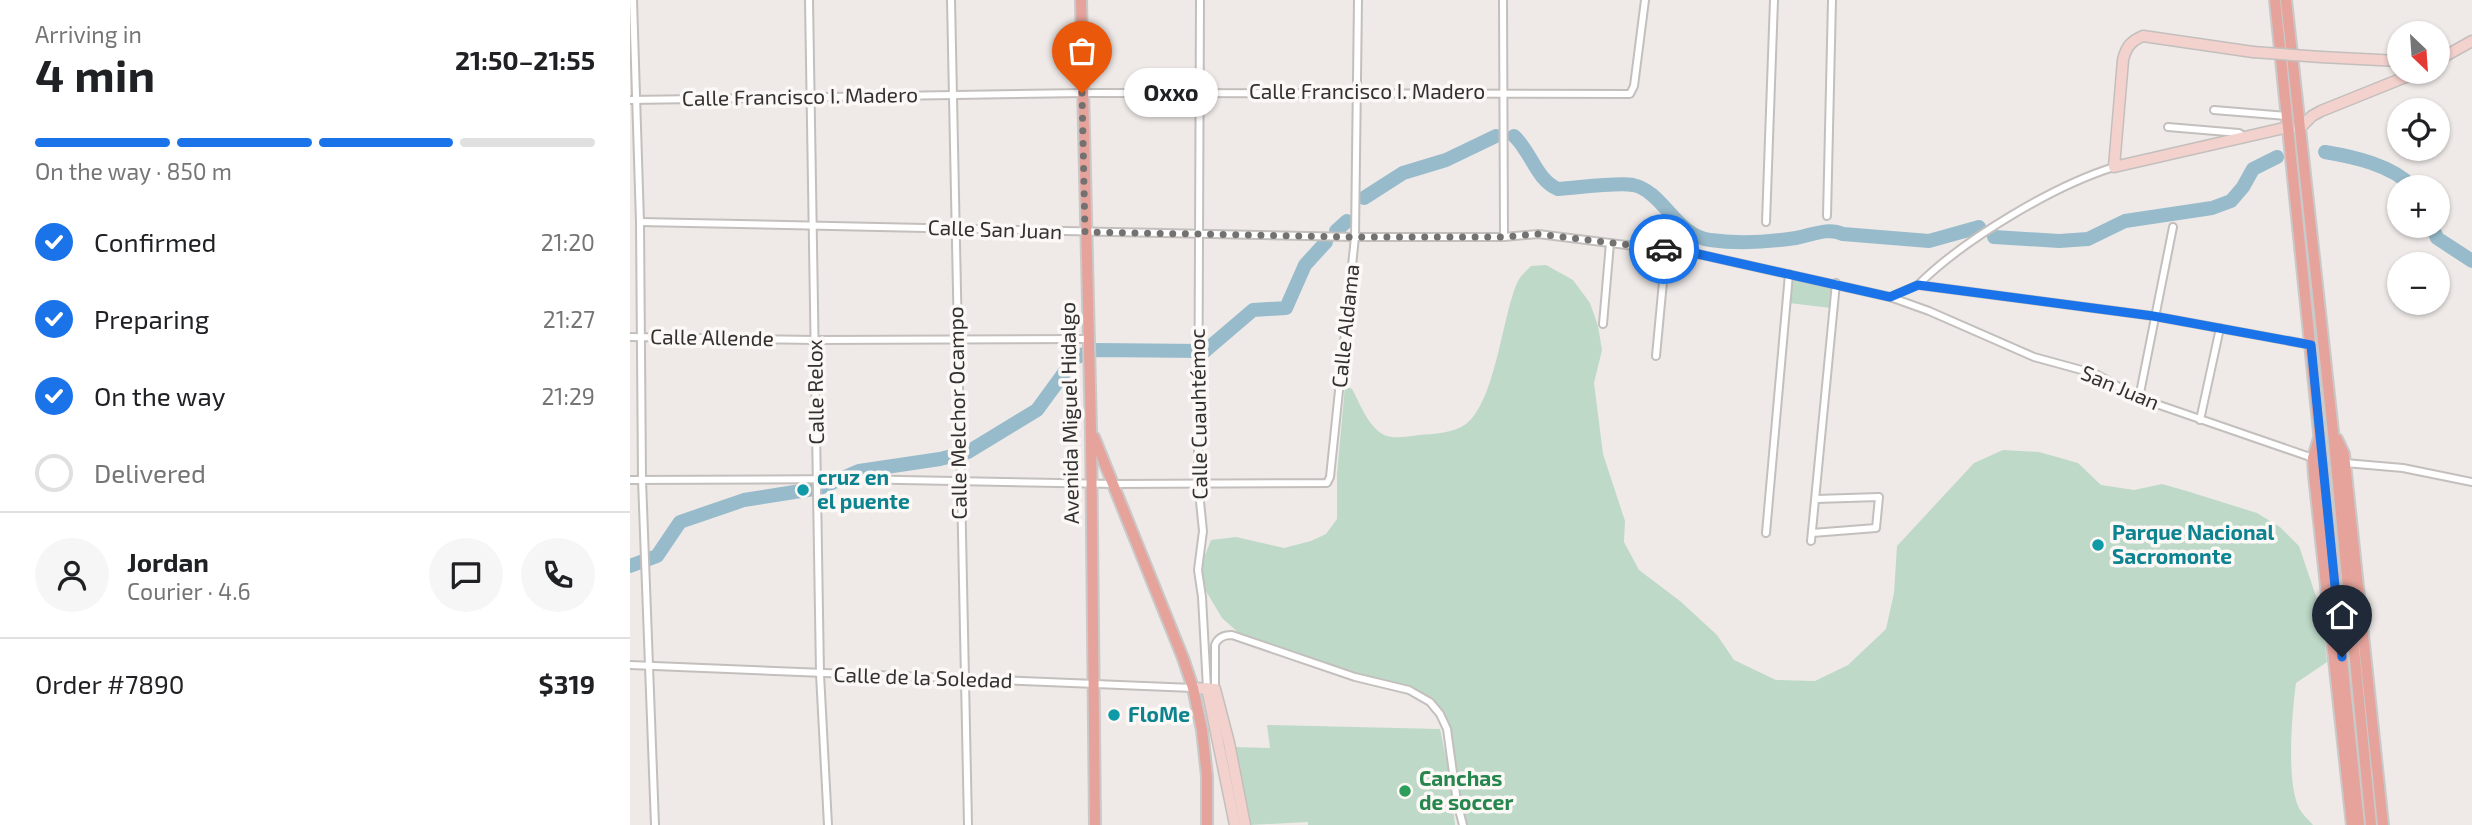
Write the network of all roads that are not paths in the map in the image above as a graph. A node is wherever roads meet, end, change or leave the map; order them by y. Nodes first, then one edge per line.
1 (633, 0) edge
2 (809, 0) edge
3 (951, 0) edge
4 (1081, 0) edge
5 (1200, 0) edge
6 (1358, 0) edge
7 (1503, 0) edge
8 (1645, 0) edge
9 (1774, 0) edge
10 (1832, 0) edge
11 (2275, 0) edge
12 (2286, 0) edge
13 (2472, 41) edge
14 (2450, 53) edge
15 (2387, 60) edge
16 (2388, 84) edge
17 (1358, 92) junction
18 (1503, 92) junction
19 (1082, 93) junction
20 (1200, 93) junction
21 (952, 94) junction
22 (809, 97) junction
23 (633, 100) edge
24 (2214, 110) dead end
25 (2291, 124) junction
26 (2168, 127) dead end
27 (2245, 137) junction
28 (2114, 167) junction
29 (1827, 216) dead end
30 (640, 222) junction
31 (1766, 222) dead end
32 (811, 225) junction
33 (2172, 227) dead end
34 (954, 229) junction
35 (1085, 232) junction
36 (1198, 233) junction
37 (1355, 237) junction
38 (1504, 237) junction
39 (1610, 243) junction
40 (1666, 250) junction
41 (1788, 274) junction
42 (1836, 283) junction
43 (1918, 285) junction
44 (1890, 297) junction
45 (2153, 316) junction
46 (1603, 324) dead end
47 (2220, 328) junction
48 (630, 337) edge
49 (640, 337) junction
50 (816, 340) junction
51 (957, 340) junction
52 (1087, 343) junction
53 (2311, 345) junction
54 (1656, 356) dead end
55 (2139, 398) junction
56 (2200, 420) junction
57 (1091, 431) junction
58 (2321, 432) junction
59 (2333, 432) junction
60 (2313, 458) junction
61 (2345, 463) junction
62 (630, 480) edge
63 (642, 480) junction
64 (960, 481) junction
65 (1198, 482) junction
66 (2472, 482) edge
67 (817, 483) junction
68 (1092, 483) junction
69 (1114, 484) junction
70 (1816, 499) junction
71 (1766, 533) dead end
72 (1812, 533) junction
73 (1811, 541) dead end
74 (630, 665) edge
75 (650, 666) junction
76 (820, 674) junction
77 (964, 680) junction
78 (1095, 685) junction
79 (1193, 688) junction
80 (1211, 688) junction
81 (655, 825) edge
82 (828, 825) edge
83 (968, 825) edge
84 (1095, 825) edge
85 (1207, 825) edge
86 (1235, 825) edge
87 (1245, 825) edge
88 (1463, 825) edge
89 (2352, 825) edge
90 (2360, 825) edge
91 (2371, 825) edge
92 (2383, 825) edge

1 - 23 street
2 - 22 street, Calle Relox
3 - 21 street, Calle Melchor Ocampo
4 - 19 main road, Avenida Miguel Hidalgo
5 - 20 street, Calle Cuauhtémoc
6 - 17 street, Calle Aldama
7 - 18 street
8 - 18 street, Calle Francisco I. Madero
9 - 31 street
10 - 29 street
11 - 25 main road
12 - 25 main road
13 - 14 street
15 - 28 street, bridge
16 - 25 street
17 - 18 street, Calle Francisco I. Madero
17 - 20 street, Calle Francisco I. Madero
17 - 37 street, Calle Aldama
18 - 38 street
19 - 20 street, Calle Francisco I. Madero
19 - 21 street, Calle Francisco I. Madero
19 - 35 main road, Avenida Miguel Hidalgo
20 - 36 street, Calle Cuauhtémoc
21 - 22 street, Calle Francisco I. Madero
21 - 34 street, Calle Melchor Ocampo
22 - 23 street, Calle Francisco I. Madero
22 - 32 street, Calle Relox
23 - 30 street
24 - 25 street
25 - 27 street
25 - 53 main road
25 - 59 main road
26 - 27 street
27 - 28 street
28 - 43 street
30 - 32 street, Calle San Juan
30 - 49 street
32 - 34 street, Calle San Juan
32 - 50 street, Calle Relox
33 - 45 street
34 - 35 street, Calle San Juan
34 - 51 street, Calle Melchor Ocampo
35 - 36 street, Calle San Juan
35 - 52 main road, Avenida Miguel Hidalgo
36 - 37 street, Calle San Juan
36 - 65 street, Calle Cuauhtémoc
37 - 38 street, Calle San Juan
37 - 65 street, Calle Aldama
38 - 39 street, Calle San Juan
39 - 40 street, Calle San Juan
39 - 46 street
40 - 41 street, Calle San Juan
40 - 54 street
41 - 42 street, Calle San Juan
41 - 71 street
42 - 44 street, Calle San Juan
42 - 70 street
43 - 44 street
43 - 45 street
44 - 55 street, San Juan
45 - 47 street
45 - 55 street
47 - 53 street
47 - 56 street
48 - 49 street, Calle Allende
49 - 50 street, Calle Allende
49 - 63 street
50 - 51 street, Calle Allende
50 - 67 street, Calle Relox
51 - 52 street, Calle Allende
51 - 64 street, Calle Melchor Ocampo
52 - 57 main road, Avenida Miguel Hidalgo
53 - 58 main road
55 - 56 street, San Juan
56 - 60 street, San Juan
57 - 68 main road, Avenida Miguel Hidalgo
57 - 69 main road
58 - 60 main road
58 - 90 main road
59 - 61 main road
59 - 91 main road
60 - 89 main road
61 - 66 street
61 - 92 main road
62 - 63 street
63 - 67 street
63 - 75 street
64 - 67 street
64 - 68 street
64 - 77 street, Calle Melchor Ocampo
65 - 69 street
65 - 80 street, Calle Cuauhtémoc
67 - 76 street, Calle Relox
68 - 69 street
68 - 78 main road, Avenida Miguel Hidalgo
69 - 79 main road
70 - 72 street
70 - 72 street
72 - 73 street
74 - 75 street, Calle de la Soledad
75 - 76 street, Calle de la Soledad
75 - 81 street
76 - 77 street, Calle de la Soledad
76 - 82 street, Calle Relox
77 - 78 street, Calle de la Soledad
77 - 83 street, Calle Melchor Ocampo
78 - 79 street, Calle de la Soledad
78 - 84 main road, Avenida Miguel Hidalgo
79 - 80 street, Calle de la Soledad
79 - 85 main road
80 - 86 street, Calle Cuauhtémoc
80 - 87 street, Calle Cuauhtémoc
80 - 88 street, Calle Cuauhtémoc

